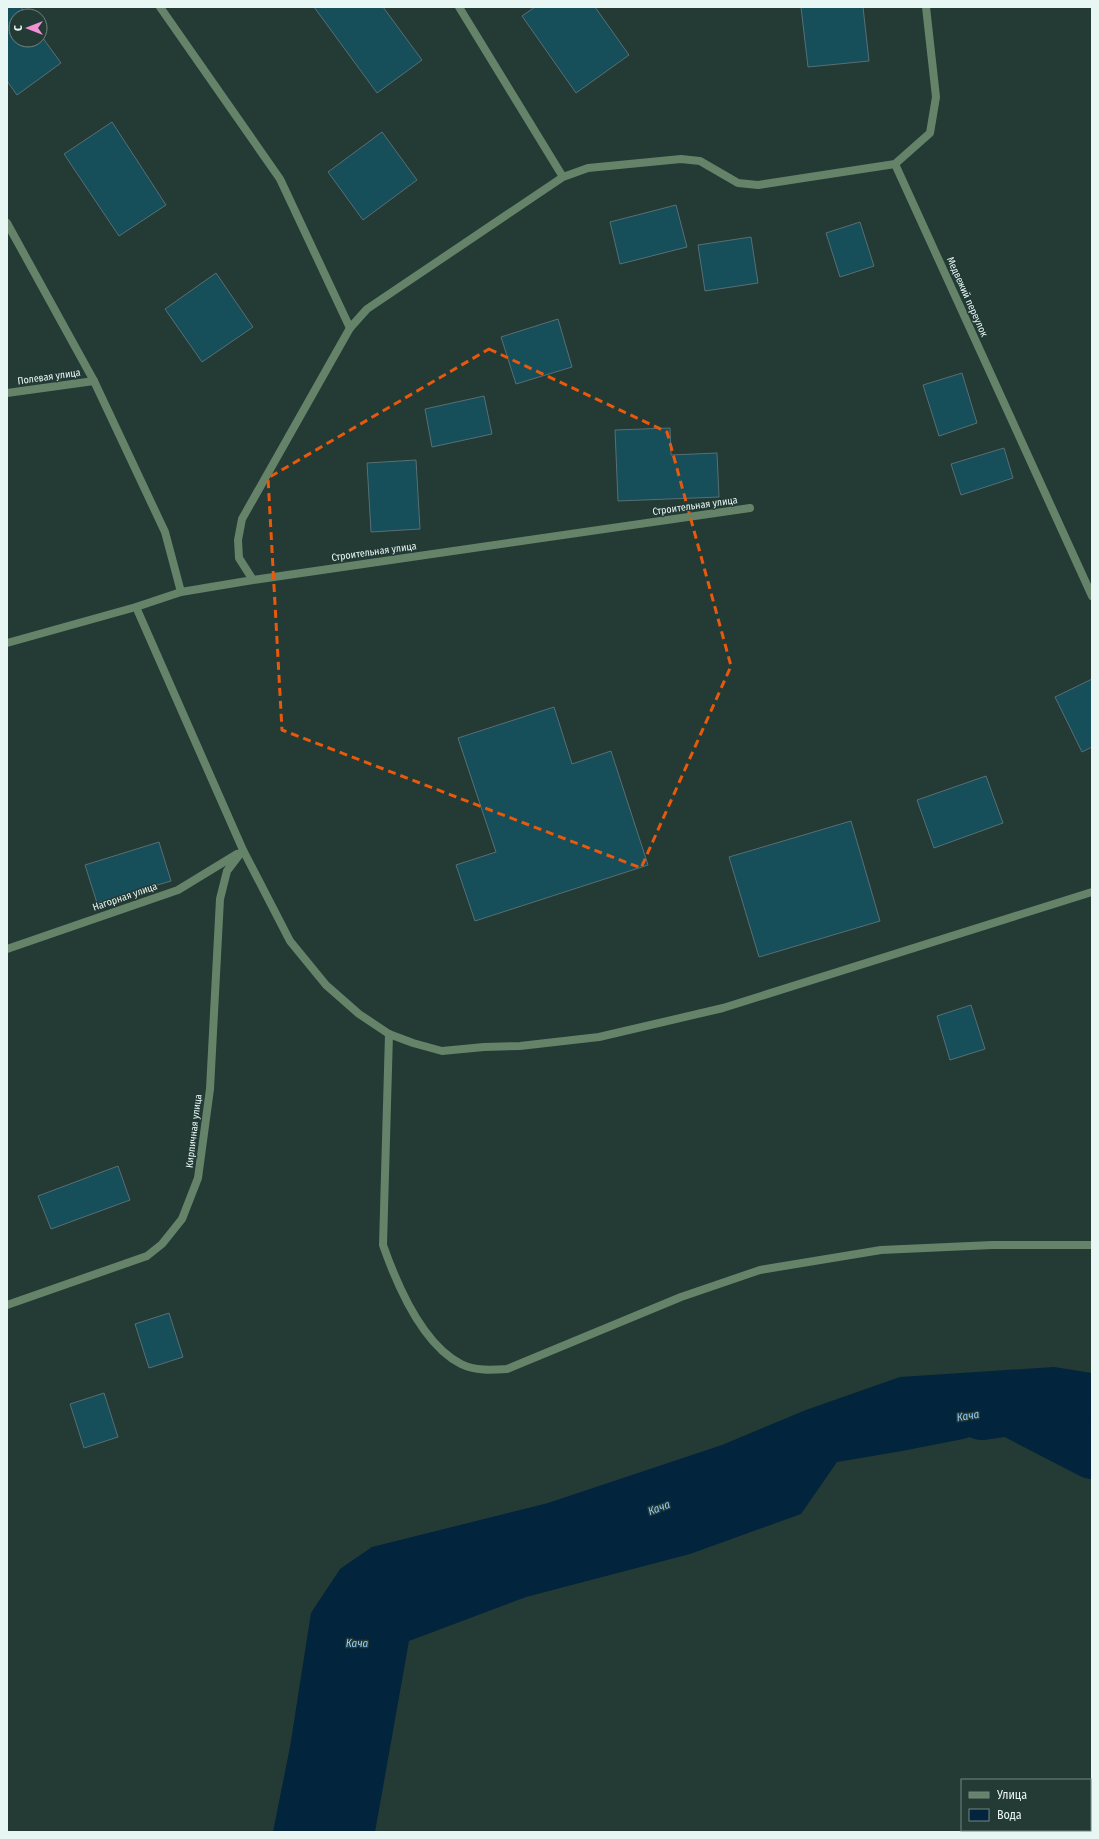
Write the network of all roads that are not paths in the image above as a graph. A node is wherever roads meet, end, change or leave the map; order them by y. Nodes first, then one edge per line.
1 (160, 7) edge
2 (459, 7) edge
3 (926, 7) edge
4 (896, 164) junction
5 (563, 177) junction
6 (7, 223) edge
7 (350, 328) junction
8 (94, 381) junction
9 (7, 393) edge
10 (750, 508) dead end
11 (253, 580) junction
12 (181, 592) junction
13 (1092, 596) edge
14 (136, 607) junction
15 (7, 643) edge
16 (243, 850) junction
17 (1092, 892) edge
18 (7, 948) edge
19 (389, 1034) junction
20 (1092, 1245) edge
21 (7, 1305) edge

1 - 7 street
2 - 5 street
3 - 4 street
4 - 5 street
4 - 13 street, Медвежий переулок
5 - 7 street
6 - 8 street
7 - 11 street
8 - 9 street, Полевая улица
8 - 12 street
10 - 11 street, Строительная улица
11 - 12 street, Строительная улица
12 - 14 street, Строительная улица
14 - 15 street, Строительная улица
14 - 16 street
16 - 18 street, Нагорная улица
16 - 19 street
16 - 21 street, Кирпичная улица
17 - 19 street
19 - 20 street

